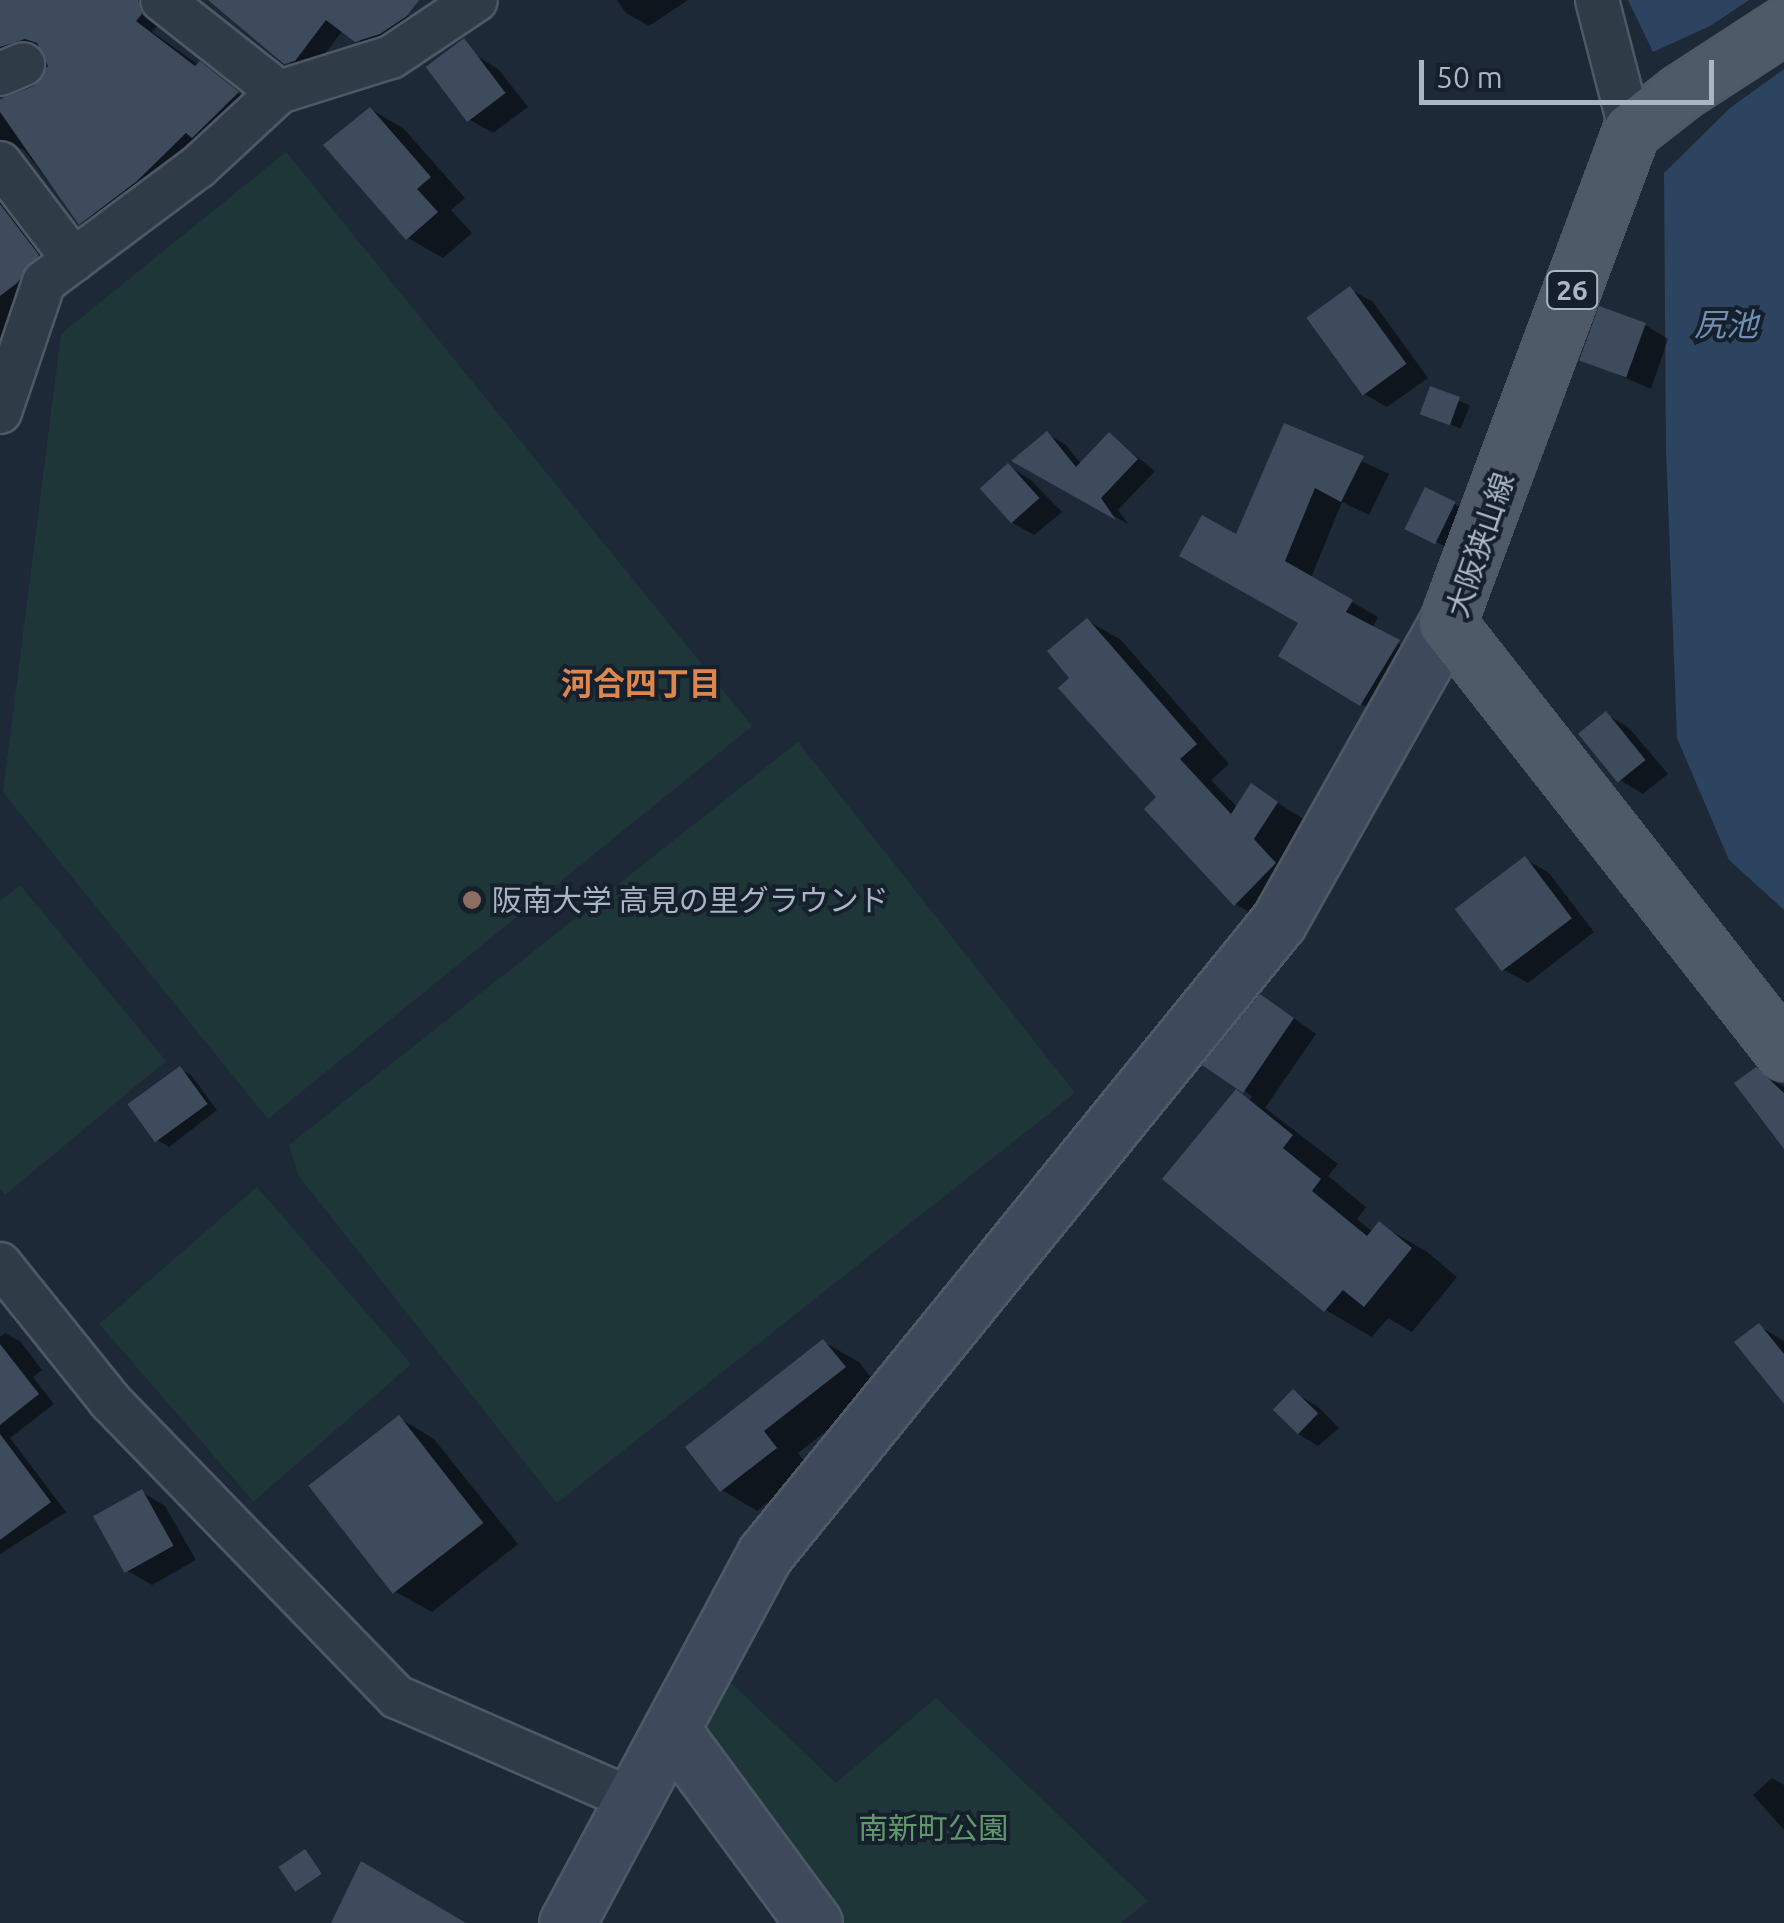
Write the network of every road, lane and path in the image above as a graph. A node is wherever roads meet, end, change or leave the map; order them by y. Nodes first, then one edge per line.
1 (162, 0) edge
2 (476, 0) edge
3 (1596, 0) edge
4 (1784, 25) edge
5 (279, 92) junction
6 (1631, 131) junction
7 (0, 162) edge
8 (74, 260) junction
9 (1, 401) edge
10 (1447, 623) junction
11 (1784, 1052) edge
12 (0, 1264) edge
13 (671, 1730) junction
14 (633, 1800) junction
15 (568, 1923) edge
16 (814, 1923) edge

1 - 5 street
2 - 5 street
3 - 6 street
4 - 6 main road
5 - 8 street
6 - 10 main road, 大阪狭山線 / 26
7 - 8 street
8 - 9 street
10 - 11 main road, 大阪狭山線
10 - 13 street
12 - 14 street
13 - 14 street
13 - 16 street
14 - 15 street

